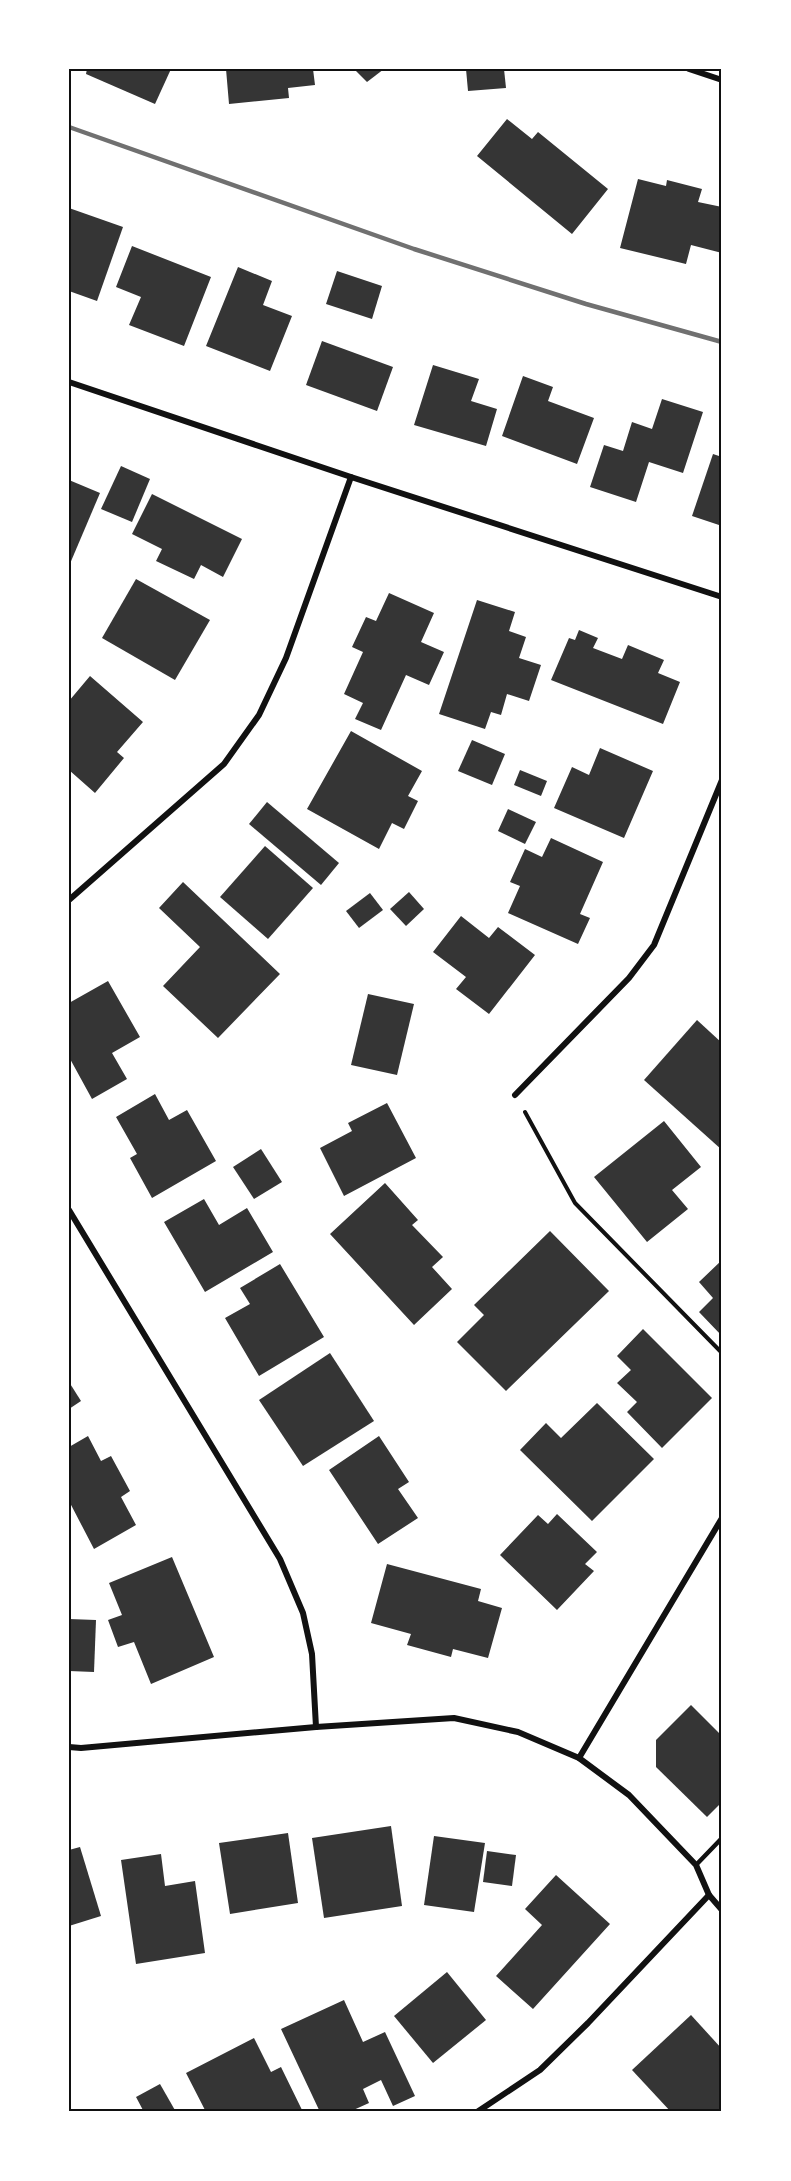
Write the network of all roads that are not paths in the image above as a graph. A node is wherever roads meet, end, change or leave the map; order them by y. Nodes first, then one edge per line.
1 (689, 69) edge
2 (722, 80) edge
3 (69, 382) edge
4 (351, 477) junction
5 (722, 597) edge
6 (722, 780) edge
7 (69, 900) edge
8 (515, 1095) road end
9 (69, 1210) edge
10 (722, 1518) edge
11 (316, 1727) junction
12 (69, 1747) edge
13 (579, 1758) junction
14 (722, 1838) edge
15 (696, 1865) junction
16 (709, 1895) junction
17 (722, 1910) edge
18 (477, 2112) edge

1 - 2 street
3 - 4 street
4 - 5 street
4 - 7 street
6 - 8 street
9 - 11 street
10 - 13 street
11 - 12 street
11 - 13 street
13 - 15 street
14 - 15 lane
15 - 16 street
16 - 17 street
16 - 18 street

